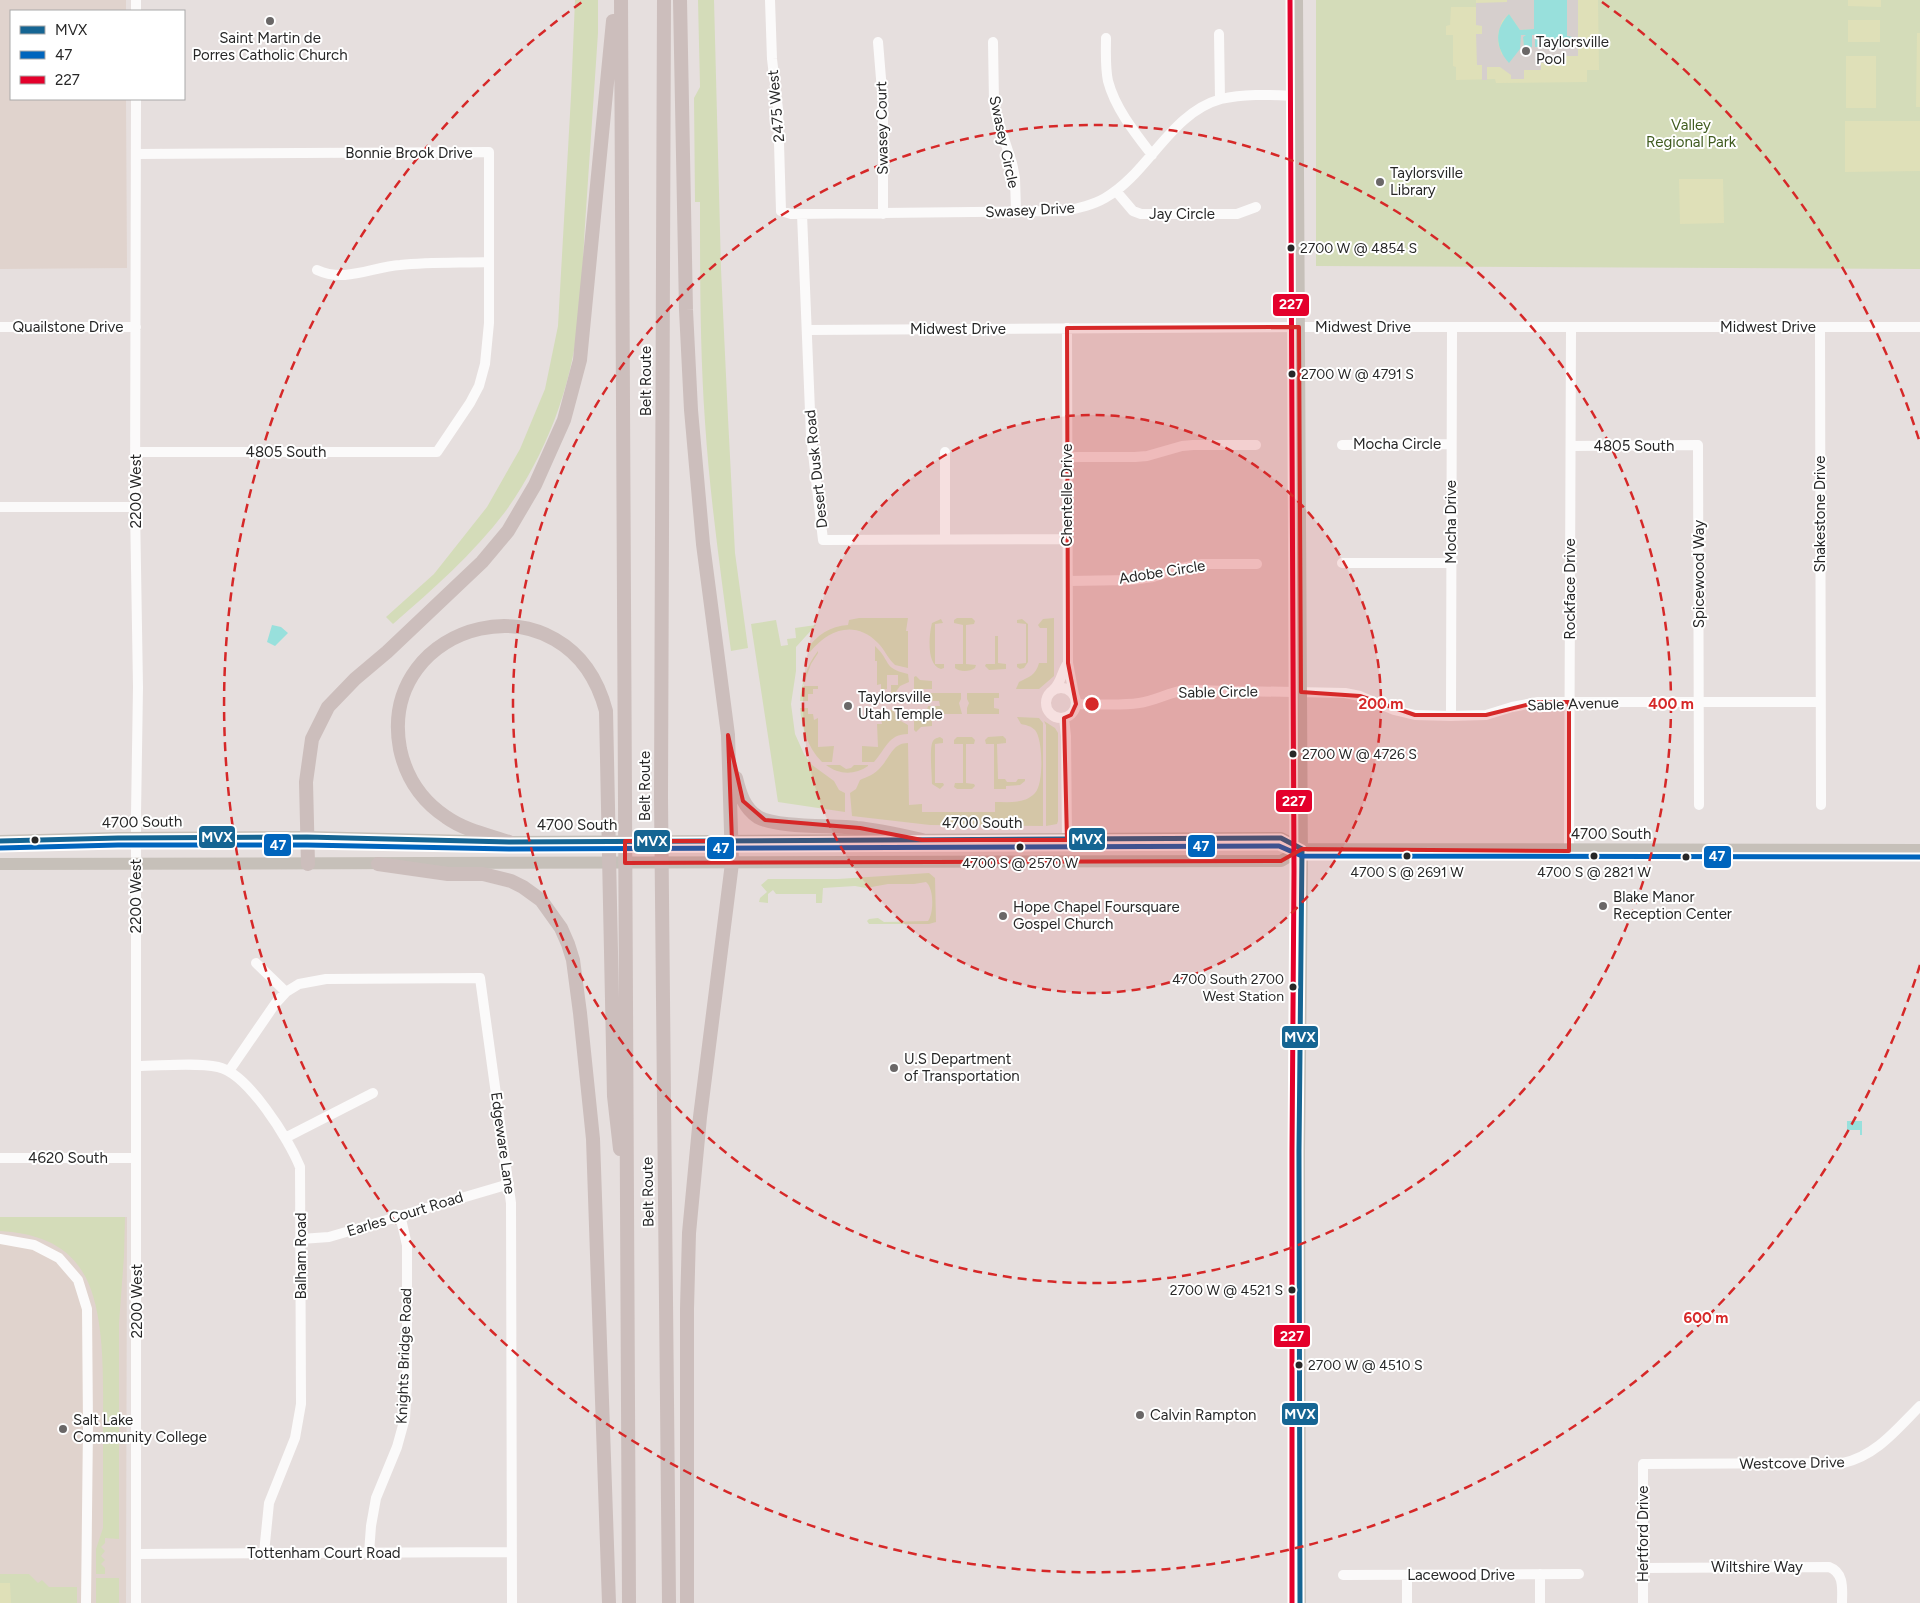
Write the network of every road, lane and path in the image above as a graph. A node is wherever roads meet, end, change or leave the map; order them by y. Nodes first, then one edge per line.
1 (615, 0) edge
2 (621, 0) edge
3 (664, 0) edge
4 (680, 0) edge
5 (770, 0) edge
6 (1297, 0) edge
7 (1219, 34) dead end
8 (1106, 38) dead end
9 (878, 42) dead end
10 (993, 42) dead end
11 (1298, 96) junction
12 (1220, 99) junction
13 (136, 100) edge
14 (136, 154) junction
15 (1152, 155) junction
16 (1116, 191) junction
17 (1256, 207) dead end
18 (782, 211) joint
19 (1016, 211) junction
20 (802, 214) junction
21 (883, 214) junction
22 (489, 262) junction
23 (317, 270) dead end
24 (0, 327) edge
25 (136, 327) junction
26 (1299, 327) junction
27 (1820, 327) junction
28 (1920, 327) edge
29 (1067, 328) junction
30 (1452, 328) junction
31 (1571, 328) junction
32 (807, 330) junction
33 (1452, 444) junction
34 (1256, 445) dead end
35 (1342, 445) dead end
36 (1698, 445) joint
37 (1571, 446) junction
38 (136, 452) junction
39 (437, 452) joint
40 (945, 452) dead end
41 (1067, 457) junction
42 (0, 507) edge
43 (136, 507) junction
44 (945, 539) junction
45 (1067, 539) junction
46 (1451, 563) junction
47 (1257, 564) dead end
48 (1342, 564) dead end
49 (1068, 581) junction
50 (1068, 663) junction
51 (1053, 690) junction
52 (1302, 692) junction
53 (1075, 699) junction
54 (1569, 702) junction
55 (1700, 702) junction
56 (1820, 702) junction
57 (1451, 716) junction
58 (1064, 718) junction
59 (728, 735) junction
60 (1699, 805) dead end
61 (1821, 805) dead end
62 (306, 837) junction
63 (136, 838) junction
64 (922, 840) junction
65 (1067, 840) junction
66 (732, 841) junction
67 (0, 842) edge
68 (509, 842) junction
69 (1302, 850) junction
70 (1920, 850) edge
71 (1569, 851) junction
72 (732, 863) junction
73 (0, 864) edge
74 (136, 864) junction
75 (308, 864) junction
76 (378, 864) junction
77 (256, 963) dead end
78 (286, 992) junction
79 (137, 1066) junction
80 (229, 1071) junction
81 (373, 1093) dead end
82 (285, 1138) junction
83 (0, 1158) edge
84 (136, 1158) junction
85 (508, 1184) junction
86 (627, 1192) junction
87 (400, 1215) junction
88 (0, 1239) edge
89 (301, 1239) junction
90 (1920, 1406) edge
91 (1643, 1464) joint
92 (512, 1552) junction
93 (264, 1553) junction
94 (369, 1553) junction
95 (136, 1554) junction
96 (1643, 1568) junction
97 (1540, 1574) junction
98 (1579, 1574) dead end
99 (1344, 1575) dead end
100 (1407, 1575) junction
101 (86, 1603) edge
102 (136, 1603) edge
103 (512, 1603) edge
104 (609, 1603) edge
105 (629, 1603) edge
106 (669, 1603) edge
107 (687, 1603) edge
108 (1300, 1603) edge
109 (1407, 1603) edge
110 (1540, 1603) edge
111 (1643, 1603) edge
112 (1842, 1603) edge

1 - 62 highway
2 - 86 highway, Belt Route
3 - 106 highway, Belt Route
4 - 59 highway
5 - 18 street, 2475 West
6 - 11 main road
7 - 12 street
8 - 15 street
9 - 21 street, Swasey Court
10 - 19 street, Swasey Circle
11 - 12 street, Swasey Drive
11 - 26 main road
12 - 15 street, Swasey Drive
13 - 14 street, 2200 West
14 - 22 street, Bonnie Brook Drive
14 - 25 street, 2200 West
15 - 16 street, Swasey Drive
16 - 17 street, Jay Circle
16 - 19 street, Swasey Drive
18 - 20 street, Swasey Drive
19 - 21 street, Swasey Drive
20 - 21 street, Swasey Drive
20 - 32 street, Desert Dusk Road
22 - 23 street
22 - 39 street, Bonnie Brook Drive
24 - 25 street, Quailstone Drive
25 - 38 street, 2200 West
26 - 29 street, Midwest Drive
26 - 30 street, Midwest Drive
26 - 52 main road
27 - 28 street, Midwest Drive
27 - 31 street, Midwest Drive
27 - 56 street, Shakestone Drive
29 - 32 street, Midwest Drive
29 - 41 street, Chentelle Drive
30 - 31 street, Midwest Drive
30 - 33 street, Mocha Drive
31 - 37 street, Rockface Drive
32 - 44 street, Desert Dusk Road
33 - 35 street, Mocha Circle
33 - 46 street, Mocha Drive
34 - 41 street
36 - 37 street, 4805 South
36 - 55 street, Spicewood Way
37 - 54 street, Rockface Drive
38 - 39 street, 4805 South
38 - 43 street, 2200 West
40 - 44 street
41 - 45 street, Chentelle Drive
42 - 43 street
43 - 63 street, 2200 West
44 - 45 street, Desert Dusk Road
45 - 49 street, Chentelle Drive
46 - 48 street
46 - 57 street, Mocha Drive
47 - 49 street, Adobe Circle
49 - 50 street, Chentelle Drive
50 - 51 street, Chentelle Drive
50 - 53 street, Chentelle Drive
51 - 53 street
51 - 58 street, Chentelle Drive
52 - 53 street, Sable Circle
52 - 57 street, Sable Avenue
52 - 69 main road
53 - 58 street
54 - 55 street, Sable Avenue
54 - 57 street, Sable Avenue
54 - 71 street, Rockface Drive
55 - 56 street, Sable Avenue
55 - 60 street, Spicewood Way
56 - 61 street, Shakestone Drive
58 - 65 street
59 - 64 highway
59 - 66 highway
62 - 63 main road, 4700 South
62 - 68 main road, 4700 South
62 - 75 highway
63 - 67 main road, 4700 South
63 - 74 street, 2200 West
64 - 65 main road, 4700 South
64 - 66 main road, 4700 South
65 - 69 main road, 4700 South
66 - 68 main road, 4700 South
66 - 72 highway
68 - 86 highway
69 - 71 main road, 4700 South
69 - 72 main road, 4700 South
69 - 108 main road
70 - 71 main road, 4700 South
72 - 76 main road, 4700 South
72 - 107 highway
73 - 74 main road, 4700 South
74 - 75 main road, 4700 South
74 - 79 street, 2200 West
75 - 76 main road, 4700 South
76 - 104 highway
77 - 78 street
78 - 80 street, Edgeware Lane
78 - 85 street, Edgeware Lane
79 - 80 street, Balham Road
79 - 84 street, 2200 West
80 - 82 street, Balham Road
81 - 82 street
82 - 89 street, Balham Road
83 - 84 street, 4620 South
84 - 95 street, 2200 West
85 - 87 street, Earles Court Road
85 - 92 street, Edgeware Lane
86 - 105 highway, Belt Route
87 - 89 street, Earles Court Road
87 - 94 street, Knights Bridge Road
88 - 101 street
89 - 93 street, Balham Road
90 - 91 street, Westcove Drive
91 - 96 street, Hertford Drive
92 - 94 street, Tottenham Court Road
92 - 103 street, Edgeware Lane
93 - 94 street, Tottenham Court Road
93 - 95 street, Tottenham Court Road
95 - 102 street, 2200 West
96 - 111 street, Hertford Drive
96 - 112 street, Wiltshire Way
97 - 98 street, Lacewood Drive
97 - 100 street, Lacewood Drive
97 - 110 street
99 - 100 street, Lacewood Drive
100 - 109 street

